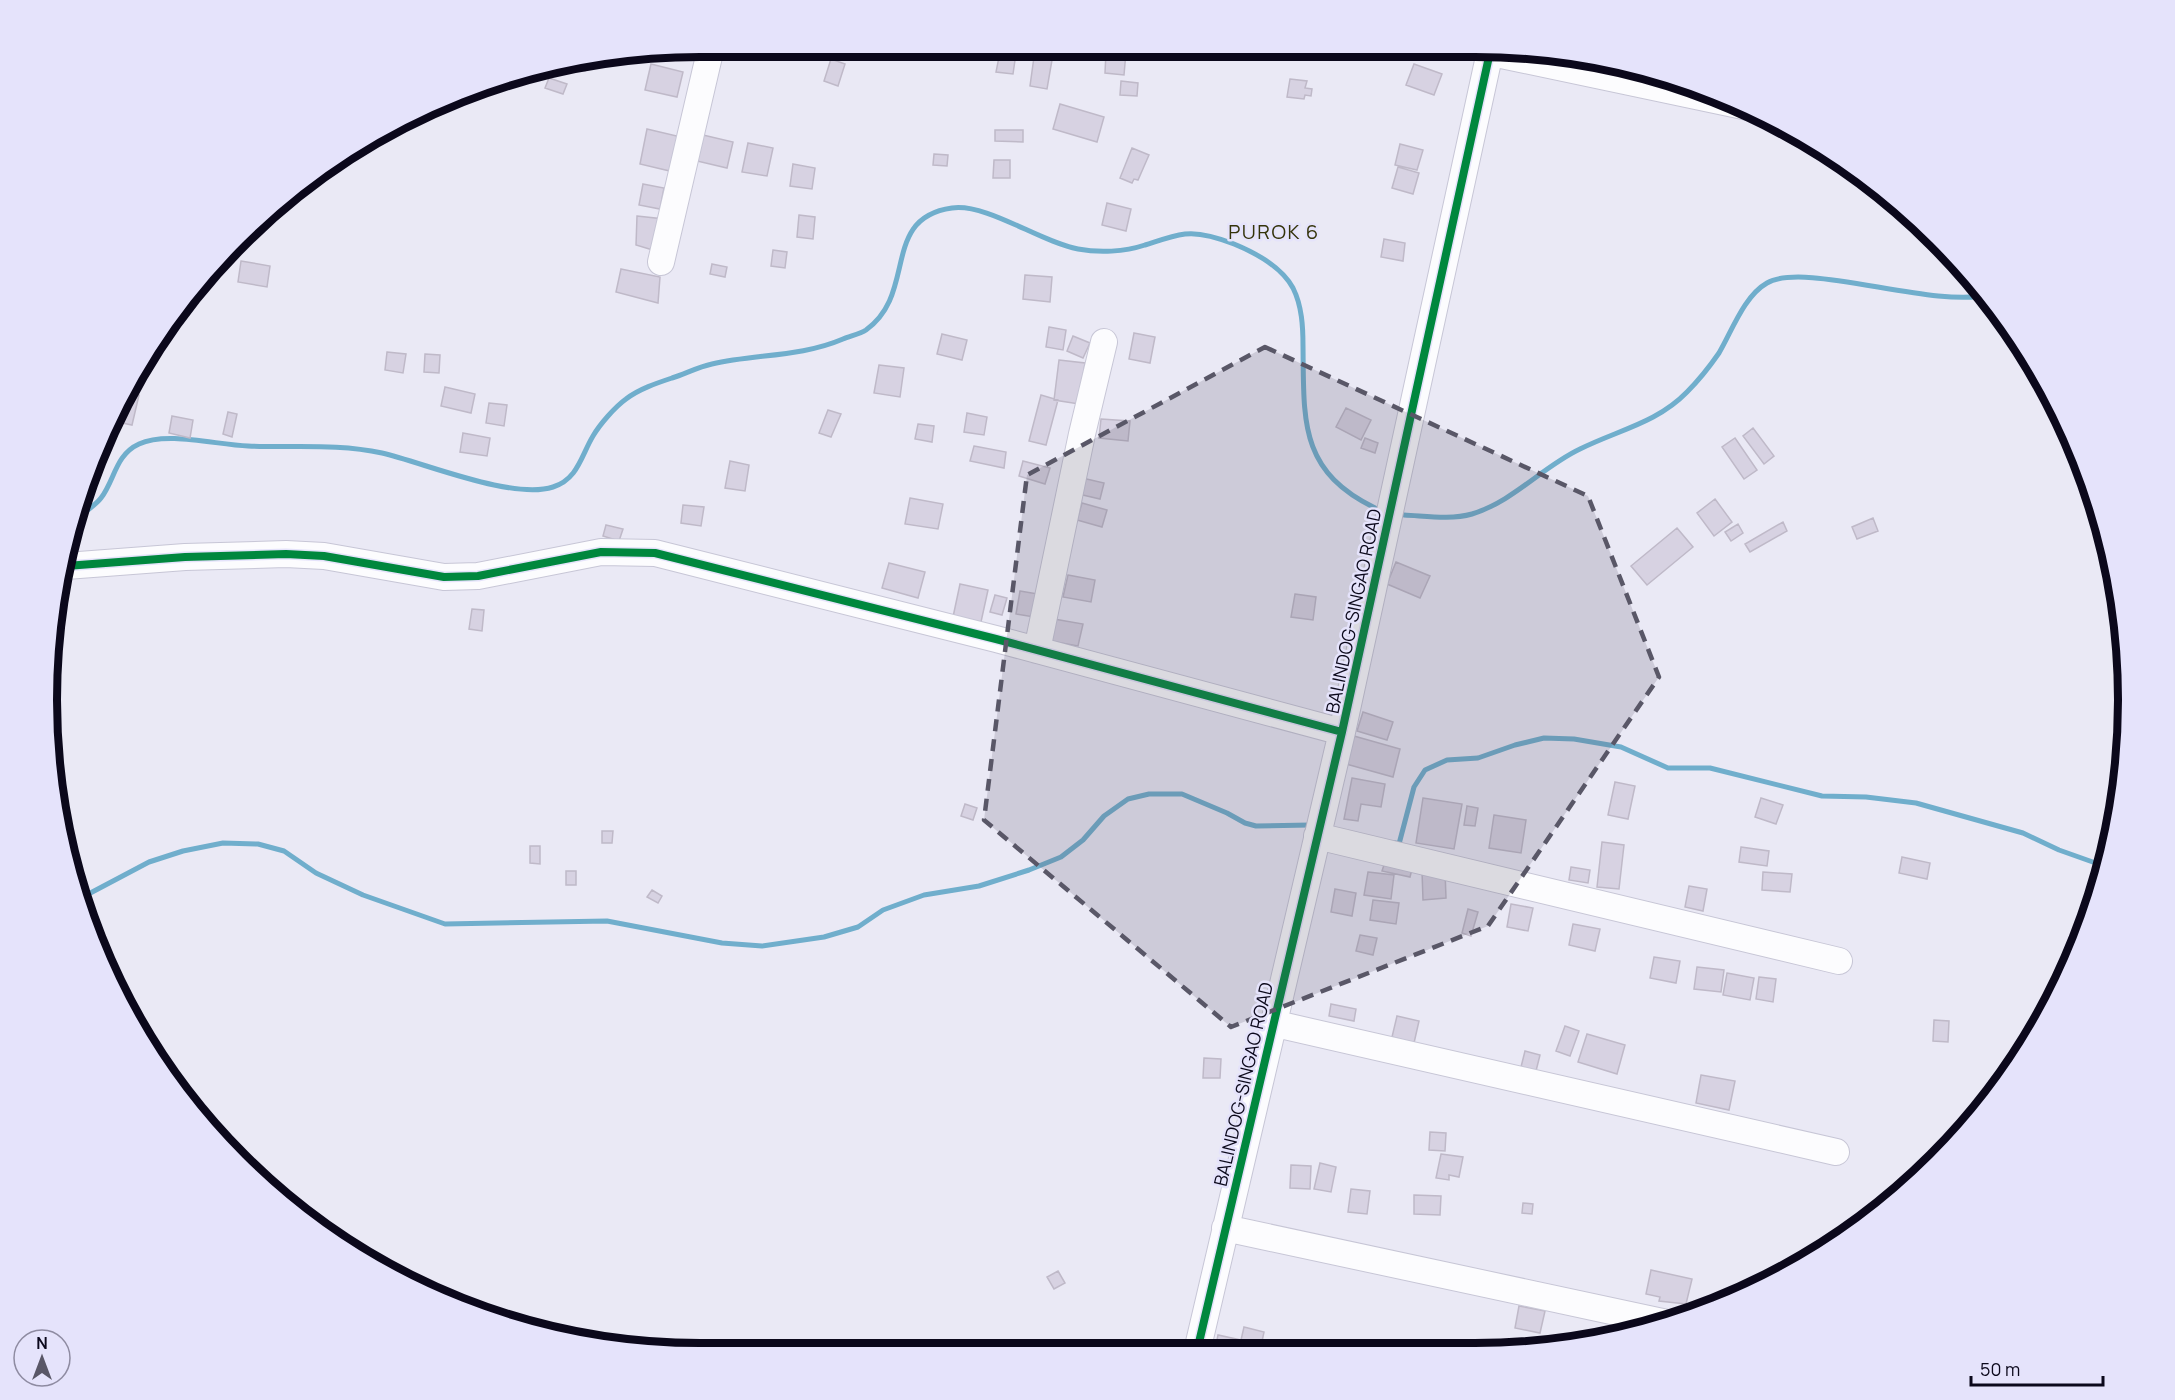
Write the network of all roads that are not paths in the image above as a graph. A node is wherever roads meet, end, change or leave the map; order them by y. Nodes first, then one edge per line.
1 (709, 57) edge
2 (1488, 57) edge
3 (1518, 58) edge
4 (1694, 95) edge
5 (661, 262) dead end
6 (1104, 342) dead end
7 (71, 566) edge
8 (1037, 650) junction
9 (1342, 732) junction
10 (1317, 836) junction
11 (1839, 961) dead end
12 (1272, 1023) junction
13 (1836, 1152) dead end
14 (1225, 1228) junction
15 (1648, 1319) edge
16 (1199, 1343) edge

1 - 5 street
2 - 9 street, BALINDOG-SINGAO ROAD
3 - 4 street
6 - 8 street
7 - 8 street
8 - 9 street
9 - 10 street, BALINDOG-SINGAO ROAD
10 - 11 street
10 - 12 street, BALINDOG-SINGAO ROAD
12 - 13 street
12 - 14 street, BALINDOG-SINGAO ROAD
14 - 15 street
14 - 16 street, BALINDOG-SINGAO ROAD

